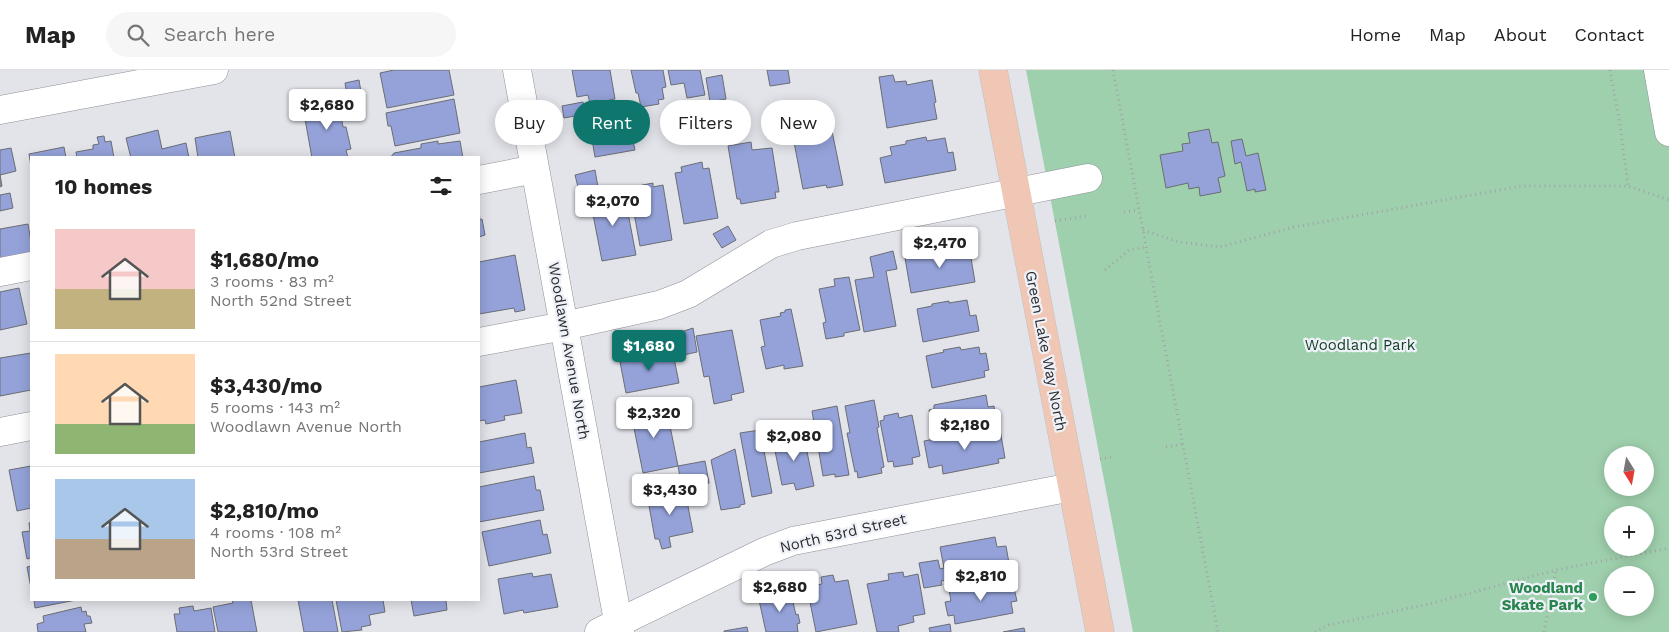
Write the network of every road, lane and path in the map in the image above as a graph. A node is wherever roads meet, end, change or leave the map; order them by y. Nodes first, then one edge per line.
1 (214, 70) edge
2 (517, 70) edge
3 (993, 70) edge
4 (1113, 70) edge
5 (1610, 70) edge
6 (1658, 70) edge
7 (0, 110) edge
8 (1669, 132) edge
9 (535, 169) junction
10 (1088, 178) dead end
11 (480, 180) edge
12 (1628, 186) junction
13 (1016, 192) junction
14 (1669, 200) edge
15 (1139, 210) junction
16 (1124, 212) dead end
17 (1087, 216) dead end
18 (1055, 221) dead end
19 (1143, 230) junction
20 (1146, 247) junction
21 (30, 266) edge
22 (1106, 270) dead end
23 (0, 272) edge
24 (564, 326) junction
25 (480, 342) edge
26 (30, 426) edge
27 (0, 432) edge
28 (1183, 444) junction
29 (1166, 447) dead end
30 (1111, 457) dead end
31 (1100, 459) dead end
32 (1072, 487) junction
33 (1669, 548) edge
34 (1556, 570) junction
35 (612, 629) edge
36 (1100, 632) edge
37 (1218, 632) edge
38 (1315, 632) edge
39 (1544, 632) edge

1 - 7 street
2 - 9 street, Woodlawn Avenue North
3 - 13 main road, Green Lake Way North
4 - 15 path
5 - 12 path
6 - 8 street
9 - 11 street
9 - 24 street, Woodlawn Avenue North
10 - 13 street
12 - 14 path
12 - 19 path
13 - 24 street
13 - 32 main road, Green Lake Way North
15 - 16 path
15 - 19 path
17 - 18 path
19 - 20 path
20 - 22 path
20 - 28 path
21 - 23 street
24 - 25 street
24 - 35 street, Woodlawn Avenue North
26 - 27 street
28 - 29 path
28 - 37 path
30 - 31 path
32 - 35 street, North 53rd Street
32 - 36 main road, Green Lake Way North
33 - 34 path
34 - 38 path
34 - 39 path

